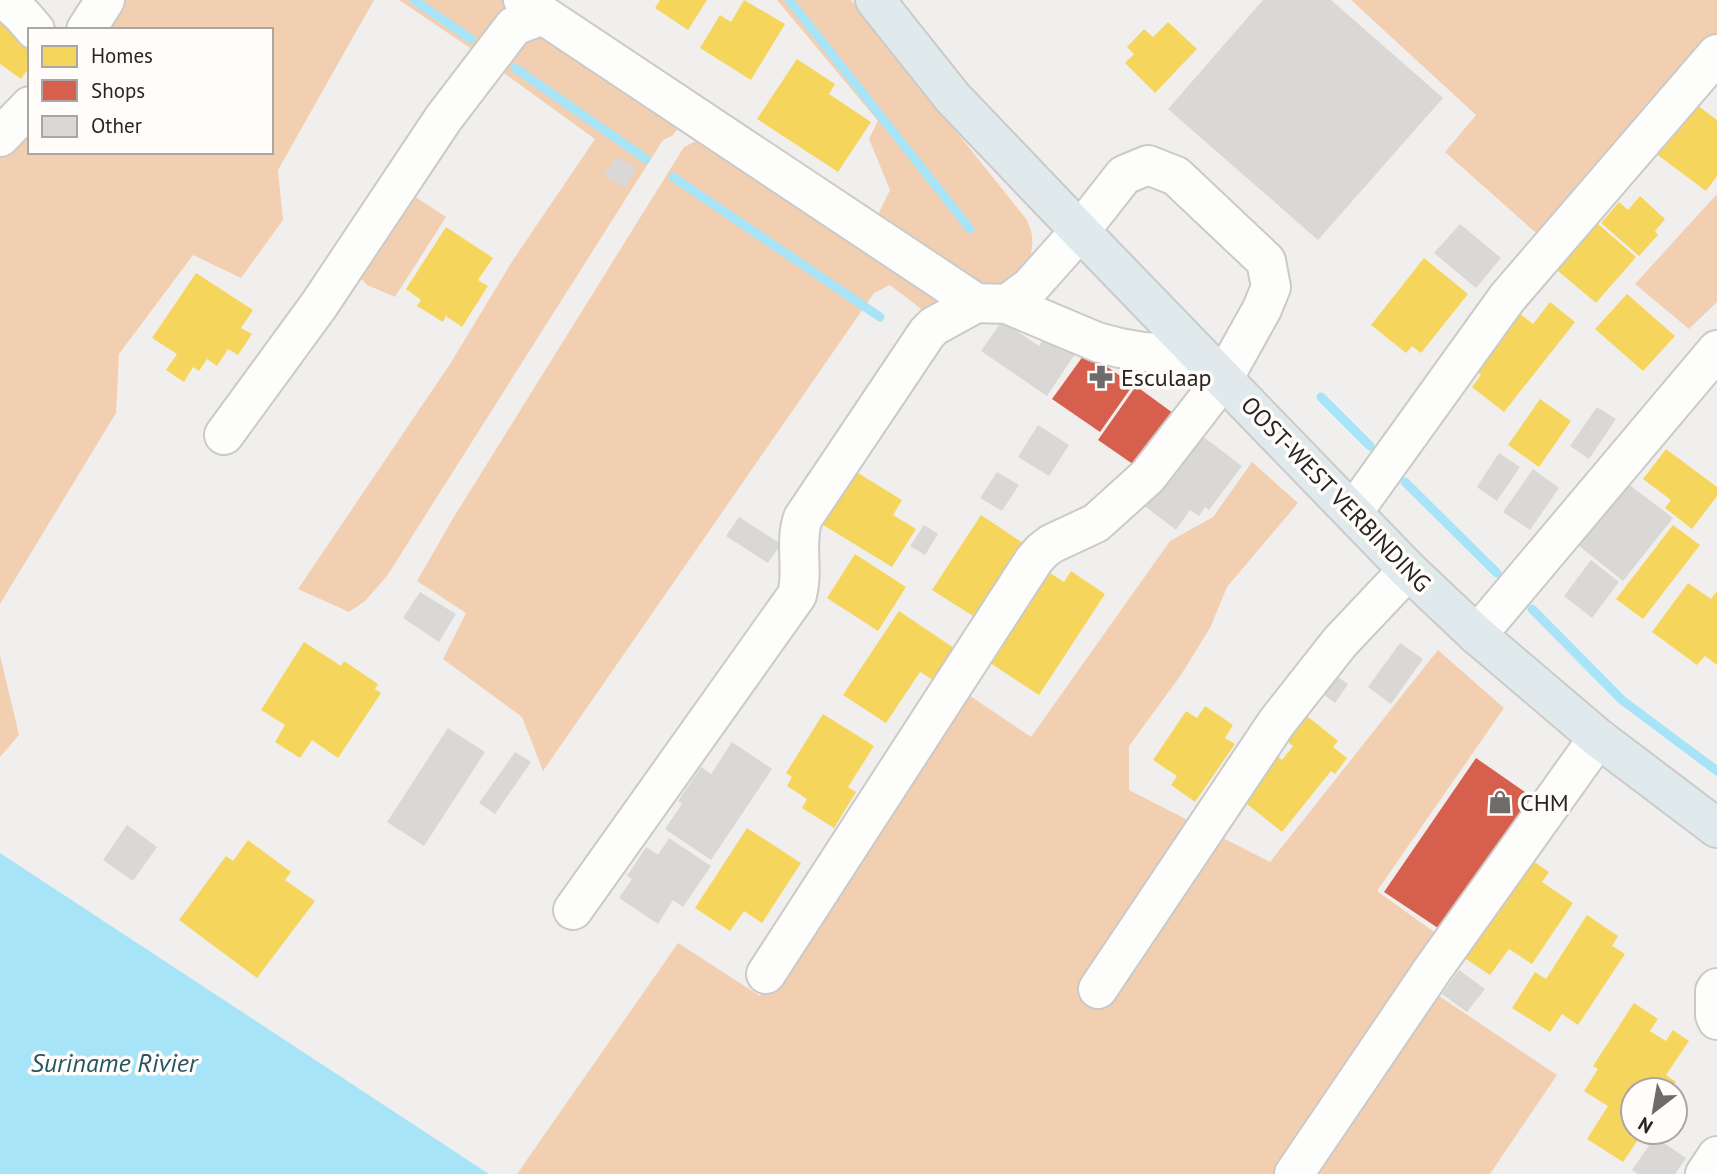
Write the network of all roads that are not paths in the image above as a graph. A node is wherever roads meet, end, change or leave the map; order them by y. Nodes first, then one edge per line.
1 (6, 0) edge
2 (106, 0) edge
3 (875, 0) edge
4 (533, 7) edge
5 (33, 28) edge
6 (87, 28) edge
7 (1717, 54) edge
8 (28, 108) edge
9 (0, 137) edge
10 (1080, 231) junction
11 (991, 304) junction
12 (1717, 349) edge
13 (1211, 367) junction
14 (224, 435) dead end
15 (1353, 512) junction
16 (1408, 570) junction
17 (1477, 635) junction
18 (1598, 738) junction
19 (1717, 828) edge
20 (573, 910) dead end
21 (766, 974) dead end
22 (1717, 988) edge
23 (1098, 989) dead end
24 (1717, 1020) edge
25 (1717, 1156) edge
26 (1294, 1174) edge
27 (1705, 1174) edge

1 - 5 street
2 - 6 street
3 - 10 main road, OOST-WEST VERBINDING
4 - 11 street
4 - 14 street
7 - 15 street
8 - 9 street
10 - 11 street
10 - 13 main road, OOST-WEST VERBINDING
10 - 13 street
11 - 13 street
11 - 20 street
12 - 17 street
13 - 15 main road, OOST-WEST VERBINDING
13 - 21 street
15 - 16 main road, OOST-WEST VERBINDING
16 - 17 main road, OOST-WEST VERBINDING
16 - 23 street
17 - 18 main road, OOST-WEST VERBINDING
18 - 19 main road, OOST-WEST VERBINDING
18 - 26 street
22 - 24 street
25 - 27 street

